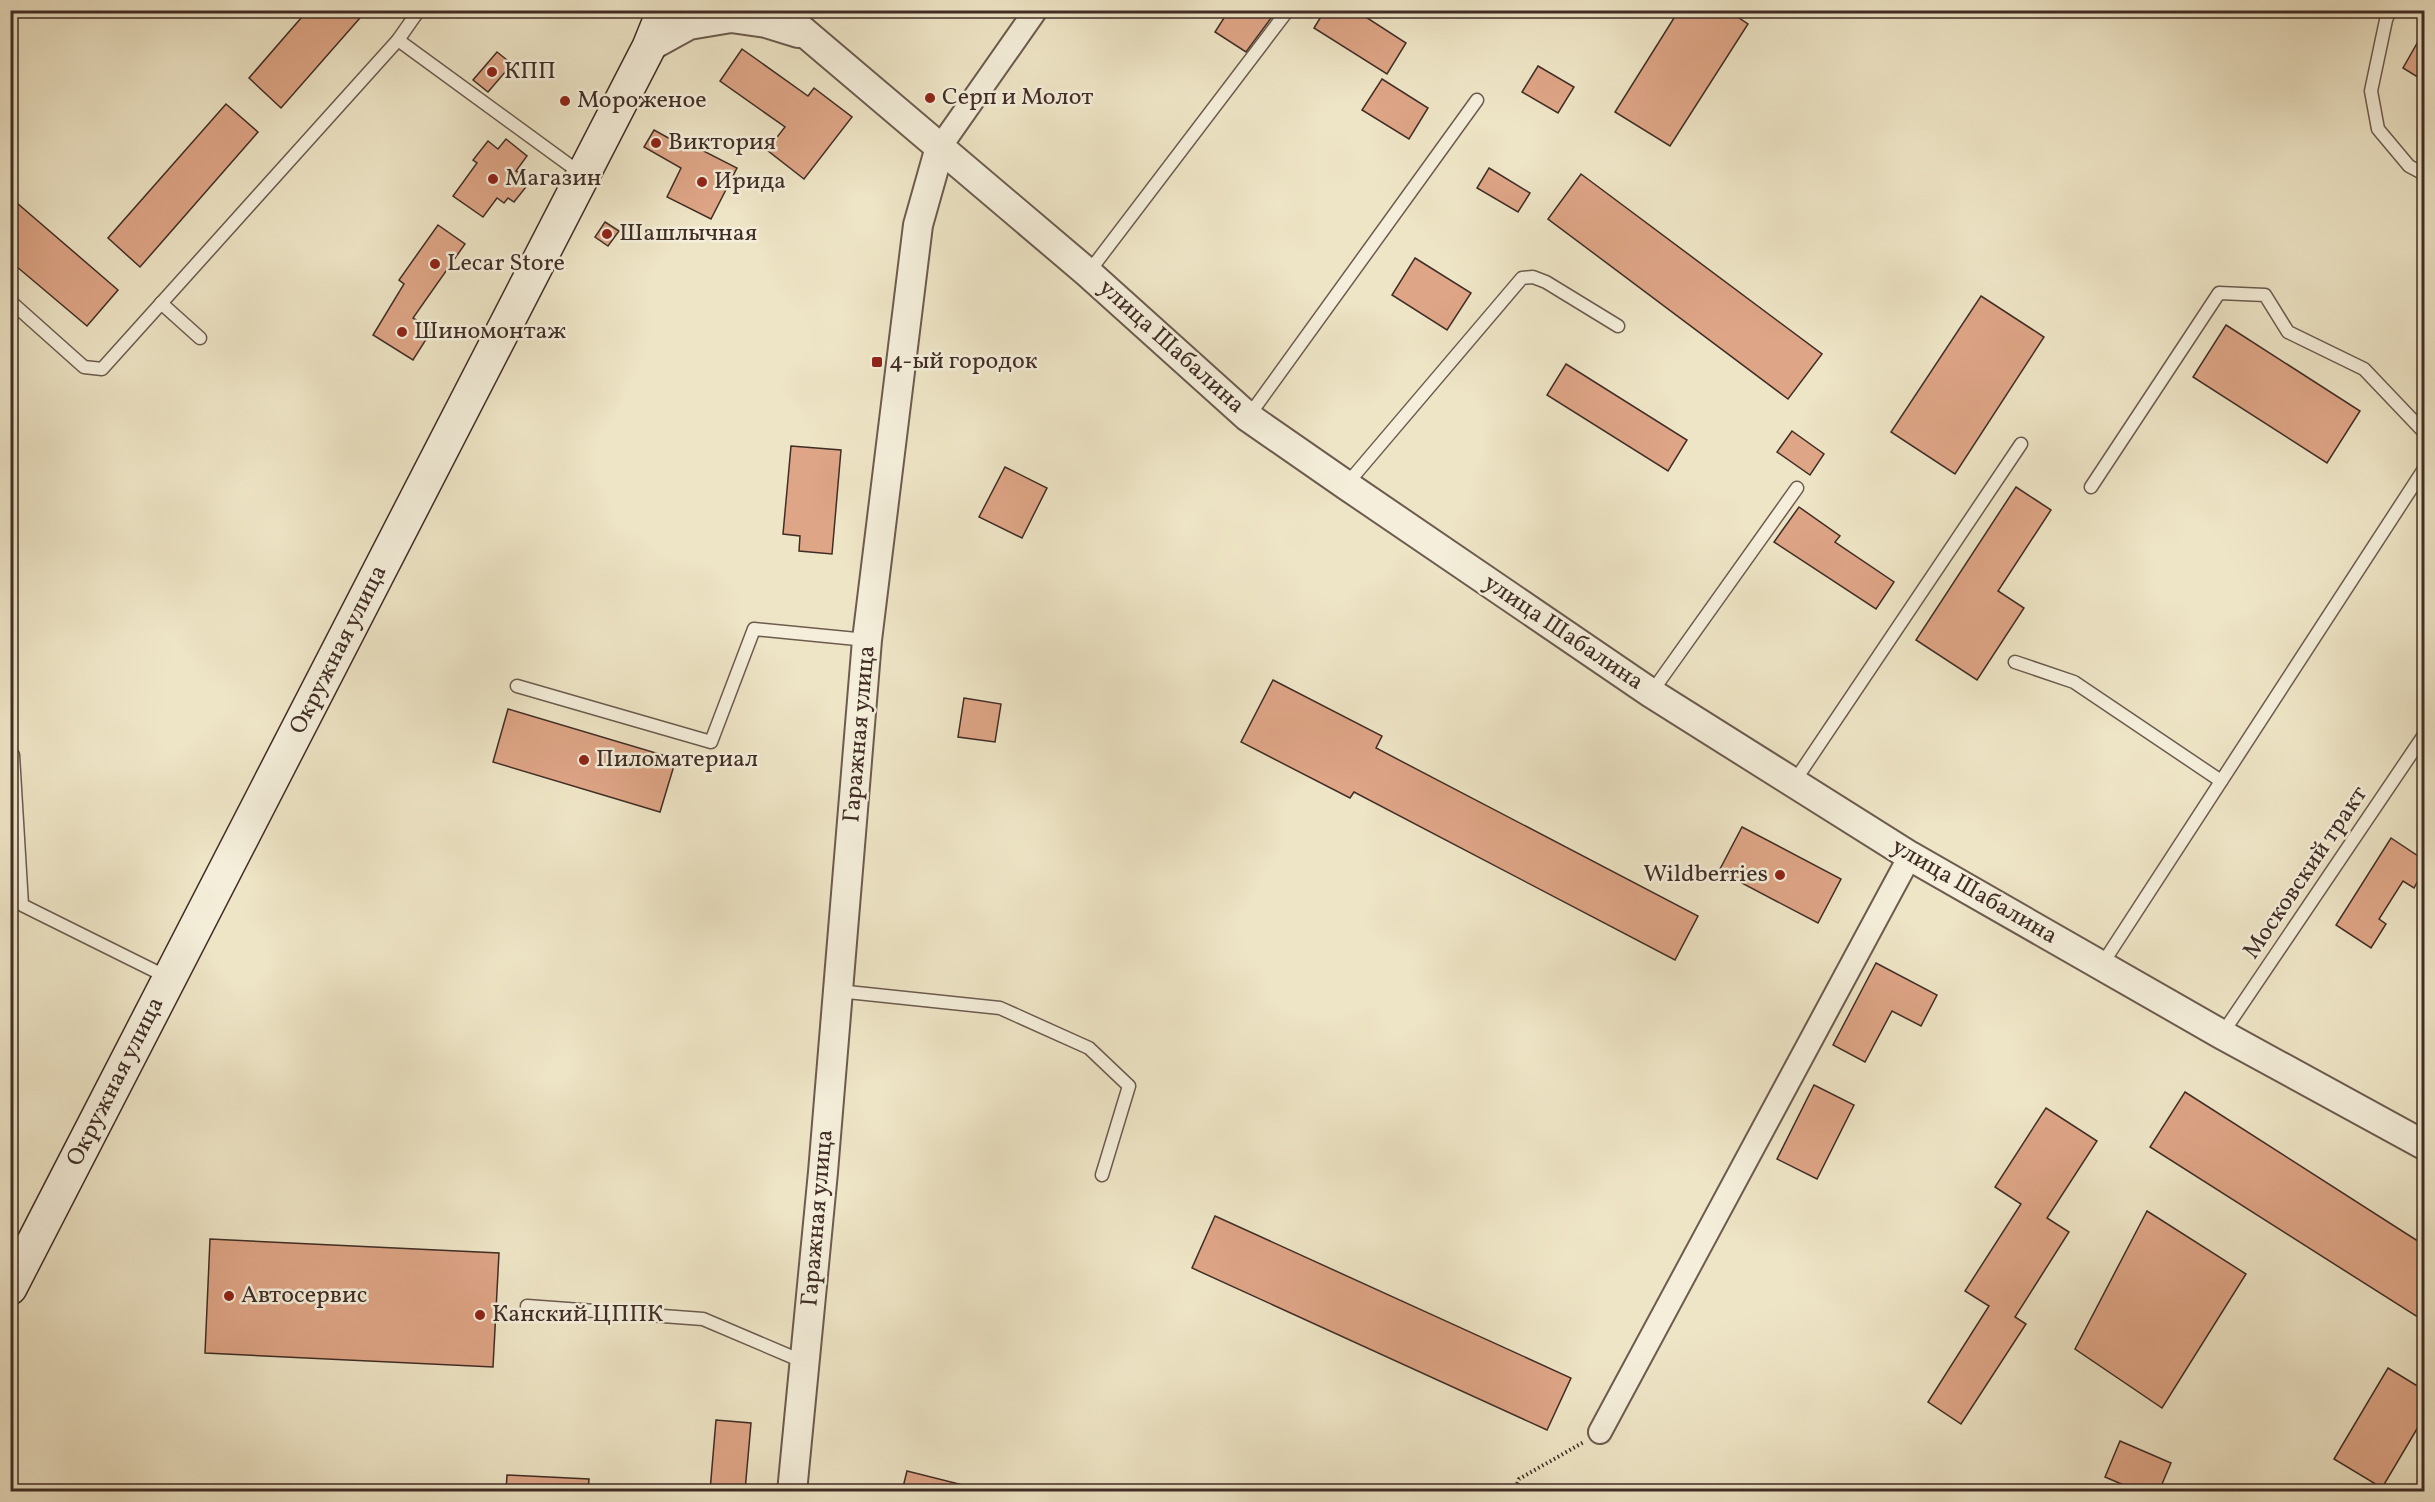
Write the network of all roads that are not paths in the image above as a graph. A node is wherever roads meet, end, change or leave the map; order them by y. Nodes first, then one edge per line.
1 (419, 10) edge
2 (664, 10) edge
3 (778, 10) edge
4 (1036, 10) edge
5 (1288, 10) edge
6 (2390, 10) edge
7 (809, 36) junction
8 (398, 40) junction
9 (649, 47) junction
10 (1477, 100) dead end
11 (940, 147) junction
12 (2424, 174) edge
13 (583, 175) junction
14 (1088, 273) junction
15 (10, 301) edge
16 (161, 303) junction
17 (1618, 326) dead end
18 (200, 338) dead end
19 (1248, 417) junction
20 (2424, 432) edge
21 (2021, 444) dead end
22 (2424, 469) edge
23 (1346, 485) junction
24 (2091, 487) dead end
25 (1797, 488) dead end
26 (867, 640) junction
27 (2015, 662) dead end
28 (518, 686) dead end
29 (1651, 693) junction
30 (2424, 735) edge
31 (10, 752) edge
32 (2221, 781) junction
33 (1794, 782) junction
34 (1910, 856) junction
35 (2101, 966) junction
36 (170, 978) junction
37 (838, 991) junction
38 (2221, 1034) junction
39 (2424, 1145) edge
40 (1102, 1175) dead end
41 (10, 1288) edge
42 (527, 1306) dead end
43 (804, 1362) junction
44 (1600, 1432) road end
45 (792, 1491) edge

1 - 8 lane
2 - 9 main road, Окружная улица
3 - 7 street, улица Шабалина
4 - 11 street, Гаражная улица
5 - 14 lane
6 - 12 lane
7 - 9 street
7 - 11 street, улица Шабалина
8 - 13 lane
8 - 16 lane
9 - 13 main road, Окружная улица
10 - 19 lane
11 - 14 street, улица Шабалина
11 - 26 street, Гаражная улица
13 - 36 main road, Окружная улица
14 - 19 street, улица Шабалина
15 - 16 lane
16 - 18 lane
17 - 23 lane
19 - 23 street, улица Шабалина
20 - 24 lane
21 - 33 lane
22 - 32 lane
23 - 29 street, улица Шабалина
25 - 29 lane
26 - 28 lane
26 - 37 street, Гаражная улица
27 - 32 lane
29 - 33 street, улица Шабалина
30 - 38 lane, Московский тракт
31 - 36 lane
32 - 35 lane
33 - 34 street, улица Шабалина
34 - 35 street, улица Шабалина
34 - 44 street
35 - 38 street, улица Шабалина
36 - 41 main road, Окружная улица
37 - 40 lane
37 - 43 street, Гаражная улица
38 - 39 street, улица Шабалина
42 - 43 lane
43 - 45 street, Гаражная улица

